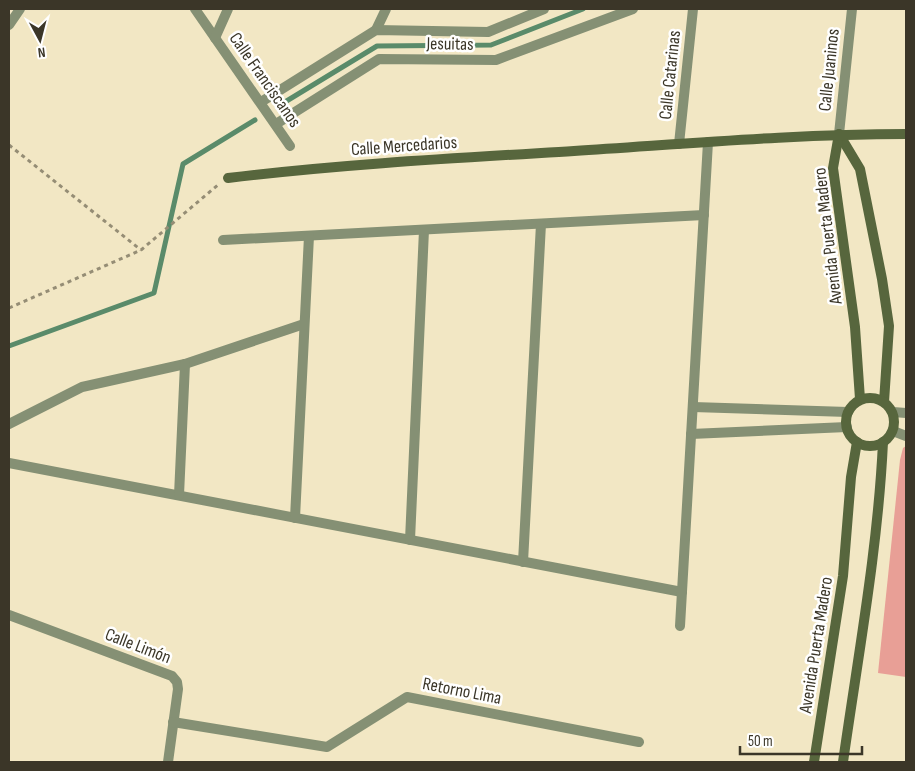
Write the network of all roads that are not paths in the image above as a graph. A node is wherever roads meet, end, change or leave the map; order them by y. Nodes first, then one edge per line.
1 (20, 9) edge
2 (195, 9) edge
3 (228, 9) edge
4 (386, 9) edge
5 (544, 9) edge
6 (633, 9) edge
7 (693, 9) edge
8 (852, 9) edge
9 (9, 24) edge
10 (376, 30) junction
11 (215, 38) junction
12 (261, 102) junction
13 (276, 124) junction
14 (839, 134) junction
15 (906, 134) edge
16 (708, 142) junction
17 (679, 144) junction
18 (290, 146) dead end
19 (228, 178) road end
20 (704, 215) junction
21 (542, 224) junction
22 (424, 230) junction
23 (309, 236) junction
24 (223, 240) dead end
25 (304, 324) junction
26 (185, 364) junction
27 (860, 399) junction
28 (884, 402) junction
29 (693, 407) junction
30 (848, 412) junction
31 (893, 412) junction
32 (906, 413) edge
33 (9, 424) edge
34 (847, 427) junction
35 (893, 431) junction
36 (691, 434) junction
37 (906, 436) edge
38 (857, 442) junction
39 (883, 442) junction
40 (9, 463) edge
41 (179, 496) junction
42 (295, 518) junction
43 (410, 540) junction
44 (523, 562) junction
45 (682, 592) junction
46 (9, 614) edge
47 (680, 626) dead end
48 (173, 722) junction
49 (639, 742) dead end
50 (168, 762) edge
51 (814, 762) edge
52 (843, 762) edge

1 - 9 street
2 - 11 street, Calle Franciscanos
3 - 11 street
4 - 10 street
5 - 10 street, Jesuitas
6 - 13 street, Jesuitas
7 - 17 street, Calle Catarinas
8 - 14 street, Calle Juaninos
10 - 12 street
11 - 12 street, Calle Franciscanos
12 - 13 street, Calle Franciscanos
13 - 18 street, Calle Franciscanos
14 - 15 street, Calle Mercedarios
14 - 16 street, Calle Mercedarios
14 - 27 street, Avenida Puerta Madero
14 - 28 street, Avenida Puerta Madero
16 - 17 street, Calle Mercedarios
16 - 20 street
17 - 19 street, Calle Mercedarios
20 - 21 street
20 - 29 street
21 - 22 street
21 - 44 street
22 - 23 street
22 - 43 street
23 - 24 street
23 - 25 street
25 - 26 street
25 - 42 street
26 - 33 street
26 - 41 street
27 - 28 street
27 - 30 street
28 - 31 street
29 - 30 street
29 - 36 street
30 - 34 street
31 - 32 street
31 - 35 street
34 - 36 street
34 - 38 street
35 - 37 street
35 - 39 street
36 - 45 street
38 - 39 street
38 - 51 street, Avenida Puerta Madero
39 - 52 street
40 - 41 street
41 - 42 street
42 - 43 street
43 - 44 street
44 - 45 street
45 - 47 street
46 - 48 street, Calle Limón
48 - 49 street, Retorno Lima
48 - 50 street, Calle Limón

